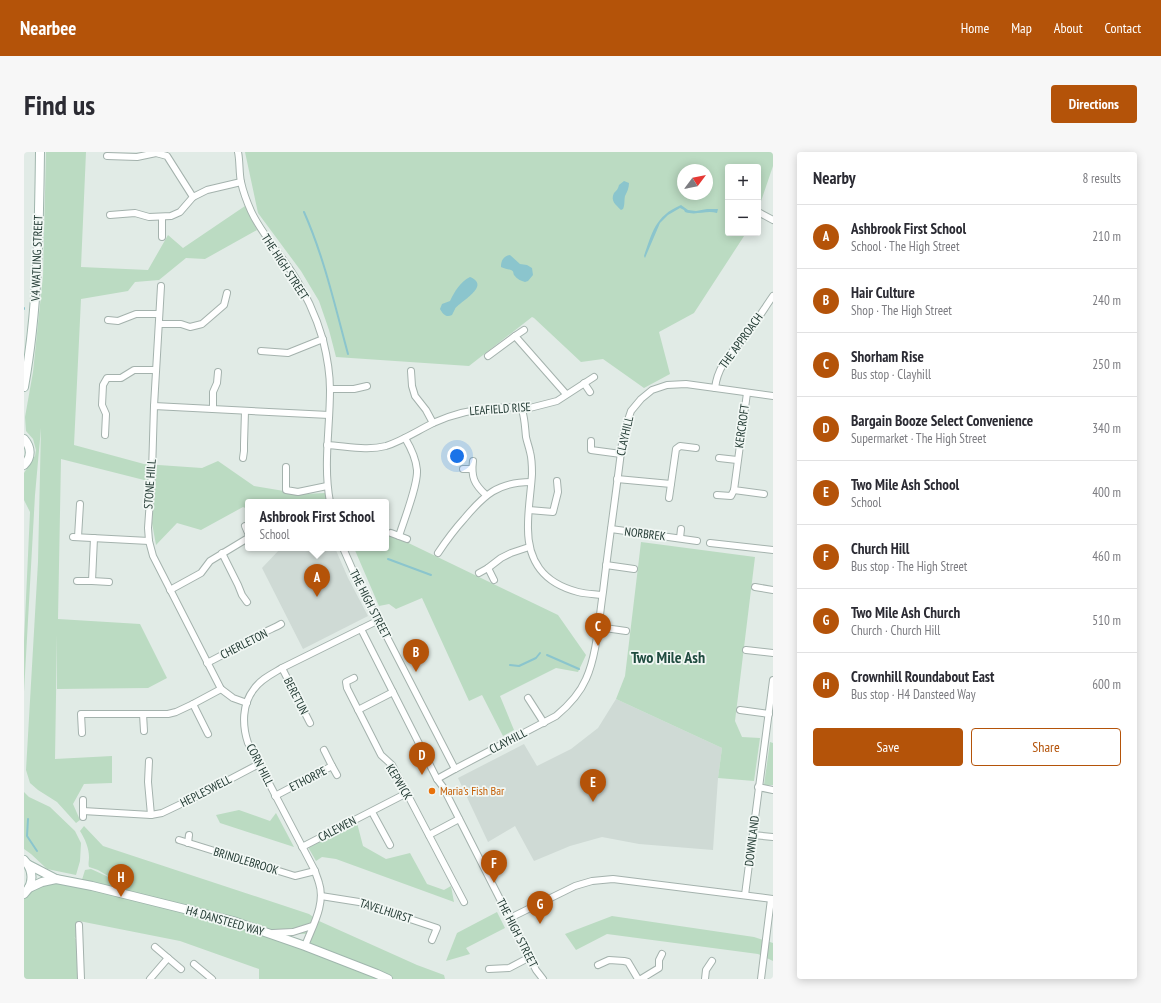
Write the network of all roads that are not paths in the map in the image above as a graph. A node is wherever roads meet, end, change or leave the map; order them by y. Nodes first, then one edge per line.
1 (40, 152) edge
2 (238, 152) edge
3 (107, 156) dead end
4 (241, 182) junction
5 (193, 197) junction
6 (761, 213) edge
7 (110, 215) dead end
8 (771, 216) edge
9 (162, 217) junction
10 (162, 237) dead end
11 (161, 286) dead end
12 (227, 293) dead end
13 (773, 296) edge
14 (159, 314) junction
15 (108, 320) dead end
16 (159, 324) junction
17 (524, 330) dead end
18 (515, 336) junction
19 (323, 339) junction
20 (268, 344) dead end
21 (261, 351) dead end
22 (268, 351) junction
23 (488, 356) dead end
24 (156, 370) junction
25 (411, 371) dead end
26 (218, 372) dead end
27 (594, 377) dead end
28 (584, 383) junction
29 (367, 386) dead end
30 (24, 387) edge
31 (715, 388) junction
32 (330, 389) junction
33 (590, 392) dead end
34 (747, 392) junction
35 (566, 394) junction
36 (773, 396) edge
37 (154, 406) junction
38 (213, 409) junction
39 (522, 410) junction
40 (245, 412) junction
41 (329, 415) junction
42 (433, 423) junction
43 (105, 435) dead end
44 (406, 438) junction
45 (24, 439) edge
46 (591, 441) dead end
47 (327, 445) junction
48 (696, 448) dead end
49 (621, 454) junction
50 (243, 458) dead end
51 (719, 458) dead end
52 (738, 460) junction
53 (473, 461) dead end
54 (24, 465) edge
55 (286, 467) dead end
56 (472, 469) junction
57 (462, 470) dead end
58 (617, 478) junction
59 (557, 481) dead end
60 (531, 482) junction
61 (671, 484) junction
62 (327, 486) junction
63 (734, 490) junction
64 (764, 494) dead end
65 (486, 495) junction
66 (717, 495) dead end
67 (669, 498) dead end
68 (329, 499) edge
69 (80, 504) dead end
70 (529, 510) junction
71 (611, 529) junction
72 (681, 529) dead end
73 (391, 533) dead end
74 (442, 533) dead end
75 (399, 536) junction
76 (94, 538) junction
77 (448, 538) junction
78 (680, 538) junction
79 (408, 539) dead end
80 (245, 540) edge
81 (148, 541) junction
82 (697, 541) dead end
83 (710, 543) dead end
84 (529, 547) junction
85 (773, 550) edge
86 (344, 551) edge
87 (222, 553) junction
88 (438, 553) dead end
89 (606, 565) junction
90 (488, 568) junction
91 (634, 569) dead end
92 (478, 572) dead end
93 (494, 580) dead end
94 (77, 581) dead end
95 (92, 581) junction
96 (109, 582) dead end
97 (755, 587) dead end
98 (170, 590) junction
99 (773, 590) edge
100 (602, 595) junction
101 (247, 602) dead end
102 (378, 620) junction
103 (281, 624) dead end
104 (598, 627) junction
105 (361, 629) junction
106 (626, 631) dead end
107 (746, 650) dead end
108 (773, 653) edge
109 (207, 663) junction
110 (282, 668) junction
111 (354, 678) dead end
112 (773, 680) edge
113 (221, 689) junction
114 (393, 692) junction
115 (528, 698) dead end
116 (247, 703) junction
117 (192, 704) junction
118 (358, 710) junction
119 (740, 710) dead end
120 (143, 714) junction
121 (769, 714) junction
122 (310, 723) dead end
123 (544, 723) junction
124 (144, 731) dead end
125 (82, 733) dead end
126 (208, 734) dead end
127 (324, 750) dead end
128 (149, 761) dead end
129 (259, 764) junction
130 (332, 766) junction
131 (455, 769) junction
132 (337, 775) dead end
133 (437, 779) junction
134 (758, 787) junction
135 (773, 790) edge
136 (407, 794) junction
137 (276, 796) junction
138 (83, 800) dead end
139 (372, 812) junction
140 (151, 815) junction
141 (459, 819) junction
142 (189, 835) dead end
143 (429, 835) junction
144 (753, 835) junction
145 (773, 837) edge
146 (178, 840) dead end
147 (188, 843) junction
148 (390, 845) dead end
149 (302, 847) junction
150 (26, 863) edge
151 (315, 871) junction
152 (56, 879) junction
153 (26, 891) edge
154 (745, 895) junction
155 (321, 896) junction
156 (772, 899) edge
157 (464, 902) dead end
158 (510, 918) junction
159 (79, 924) dead end
160 (312, 926) junction
161 (270, 933) junction
162 (432, 940) dead end
163 (305, 946) junction
164 (155, 947) dead end
165 (662, 954) dead end
166 (530, 957) junction
167 (168, 958) junction
168 (712, 961) dead end
169 (194, 964) dead end
170 (598, 965) dead end
171 (180, 969) dead end
172 (489, 969) dead end
173 (81, 979) edge
174 (150, 979) edge
175 (212, 979) edge
176 (388, 979) edge
177 (543, 979) edge
178 (640, 979) edge
179 (705, 979) edge
180 (761, 979) edge

1 - 30 street, V4 WATLING STREET
2 - 4 street, THE HIGH STREET
3 - 5 street
4 - 5 street
4 - 19 street, THE HIGH STREET
5 - 9 street
6 - 8 street
7 - 9 street
9 - 10 street
11 - 14 street, STONE HILL
12 - 16 street
13 - 31 street, THE APPROACH
14 - 15 street
14 - 16 street, STONE HILL
16 - 24 street, STONE HILL
17 - 18 street
18 - 23 street
18 - 35 street
19 - 22 street
19 - 32 street, THE HIGH STREET
20 - 22 street
21 - 22 street
24 - 37 street, STONE HILL
24 - 43 street
25 - 42 street
26 - 38 street
27 - 28 street, LEAFIELD RISE
28 - 33 street
28 - 35 street, LEAFIELD RISE
29 - 32 street
31 - 34 street, CLAYHILL
31 - 49 street, CLAYHILL
32 - 41 street, THE HIGH STREET
34 - 36 street, CLAYHILL
34 - 52 street, KERCROFT
35 - 39 street, LEAFIELD RISE
37 - 38 street
37 - 81 street, STONE HILL
38 - 40 street
39 - 42 street, LEAFIELD RISE
39 - 60 street
40 - 41 street
40 - 50 street
41 - 47 street, THE HIGH STREET
42 - 44 street, LEAFIELD RISE
44 - 47 street, LEAFIELD RISE
44 - 75 street
45 - 54 street
46 - 49 street
47 - 62 street, THE HIGH STREET
48 - 61 street
49 - 58 street, CLAYHILL
51 - 52 street, KERCROFT
52 - 63 street, KERCROFT
53 - 56 street
55 - 62 street
56 - 57 street
56 - 65 street
58 - 61 street
58 - 71 street, CLAYHILL
59 - 70 street
60 - 65 street
60 - 70 street
61 - 67 street
62 - 68 street, THE HIGH STREET
63 - 64 street
63 - 66 street
65 - 77 street
69 - 76 street
70 - 84 street
71 - 78 street, NORBREK
71 - 89 street, CLAYHILL
72 - 78 street, NORBREK
73 - 75 street
74 - 77 street
75 - 79 street
76 - 81 street
76 - 95 street
77 - 88 street
78 - 82 street, NORBREK
80 - 87 street
81 - 98 street, STONE HILL
83 - 85 street
84 - 90 street
84 - 100 street
86 - 102 street, THE HIGH STREET
87 - 98 street
87 - 101 street
89 - 91 street
89 - 100 street, CLAYHILL
90 - 92 street
90 - 93 street
94 - 95 street
95 - 96 street
97 - 99 street
98 - 109 street, STONE HILL
100 - 104 street, CLAYHILL
102 - 105 street, CORN HILL
102 - 131 street, THE HIGH STREET
103 - 109 street, CHERLETON
104 - 106 street
104 - 123 street, CLAYHILL
105 - 110 street, CORN HILL
105 - 114 street, THE HIGH STREET
107 - 108 street
109 - 113 street, STONE HILL
110 - 116 street, CORN HILL
110 - 122 street, BERETUN
111 - 118 street, KEPWICK
112 - 121 street, DOWNLAND
113 - 116 street, STONE HILL
113 - 117 street
114 - 118 street
114 - 133 street, THE HIGH STREET
115 - 123 street
116 - 129 street, CORN HILL
117 - 120 street
117 - 126 street
118 - 136 street, KEPWICK
119 - 121 street
120 - 124 street
120 - 125 street
121 - 134 street, DOWNLAND
123 - 131 street, CLAYHILL
127 - 130 street
128 - 140 street
129 - 137 street, CORN HILL
129 - 140 street, HEPLESWELL
130 - 132 street, ETHORPE
130 - 137 street, ETHORPE
131 - 133 street
133 - 141 street, THE HIGH STREET
134 - 135 street
134 - 144 street, DOWNLAND
136 - 139 street, CALEWEN
136 - 143 street, KEPWICK
137 - 149 street, CORN HILL
138 - 140 street, HEPLESWELL
139 - 148 street
139 - 149 street, CALEWEN
141 - 143 street
141 - 158 street, THE HIGH STREET
142 - 147 street
143 - 157 street, KEPWICK
144 - 145 street
144 - 154 street, DOWNLAND
146 - 147 street, BRINDLEBROOK
147 - 151 street, BRINDLEBROOK
149 - 151 street, CORN HILL
150 - 152 street, H4 DANSTEED WAY
150 - 153 street
151 - 155 street, CORN HILL
152 - 153 street, H4 DANSTEED WAY
152 - 161 street, H4 DANSTEED WAY
154 - 156 street
154 - 158 street
155 - 160 street, CORN HILL
155 - 162 street, TAVELHURST
156 - 180 street
158 - 166 street, THE HIGH STREET
159 - 173 street
160 - 161 street
160 - 163 street, CORN HILL
161 - 163 street, H4 DANSTEED WAY
163 - 176 street, H4 DANSTEED WAY
164 - 167 street
165 - 178 street
166 - 172 street
166 - 177 street, THE HIGH STREET
167 - 171 street
167 - 174 street
168 - 179 street
169 - 175 street
170 - 178 street

